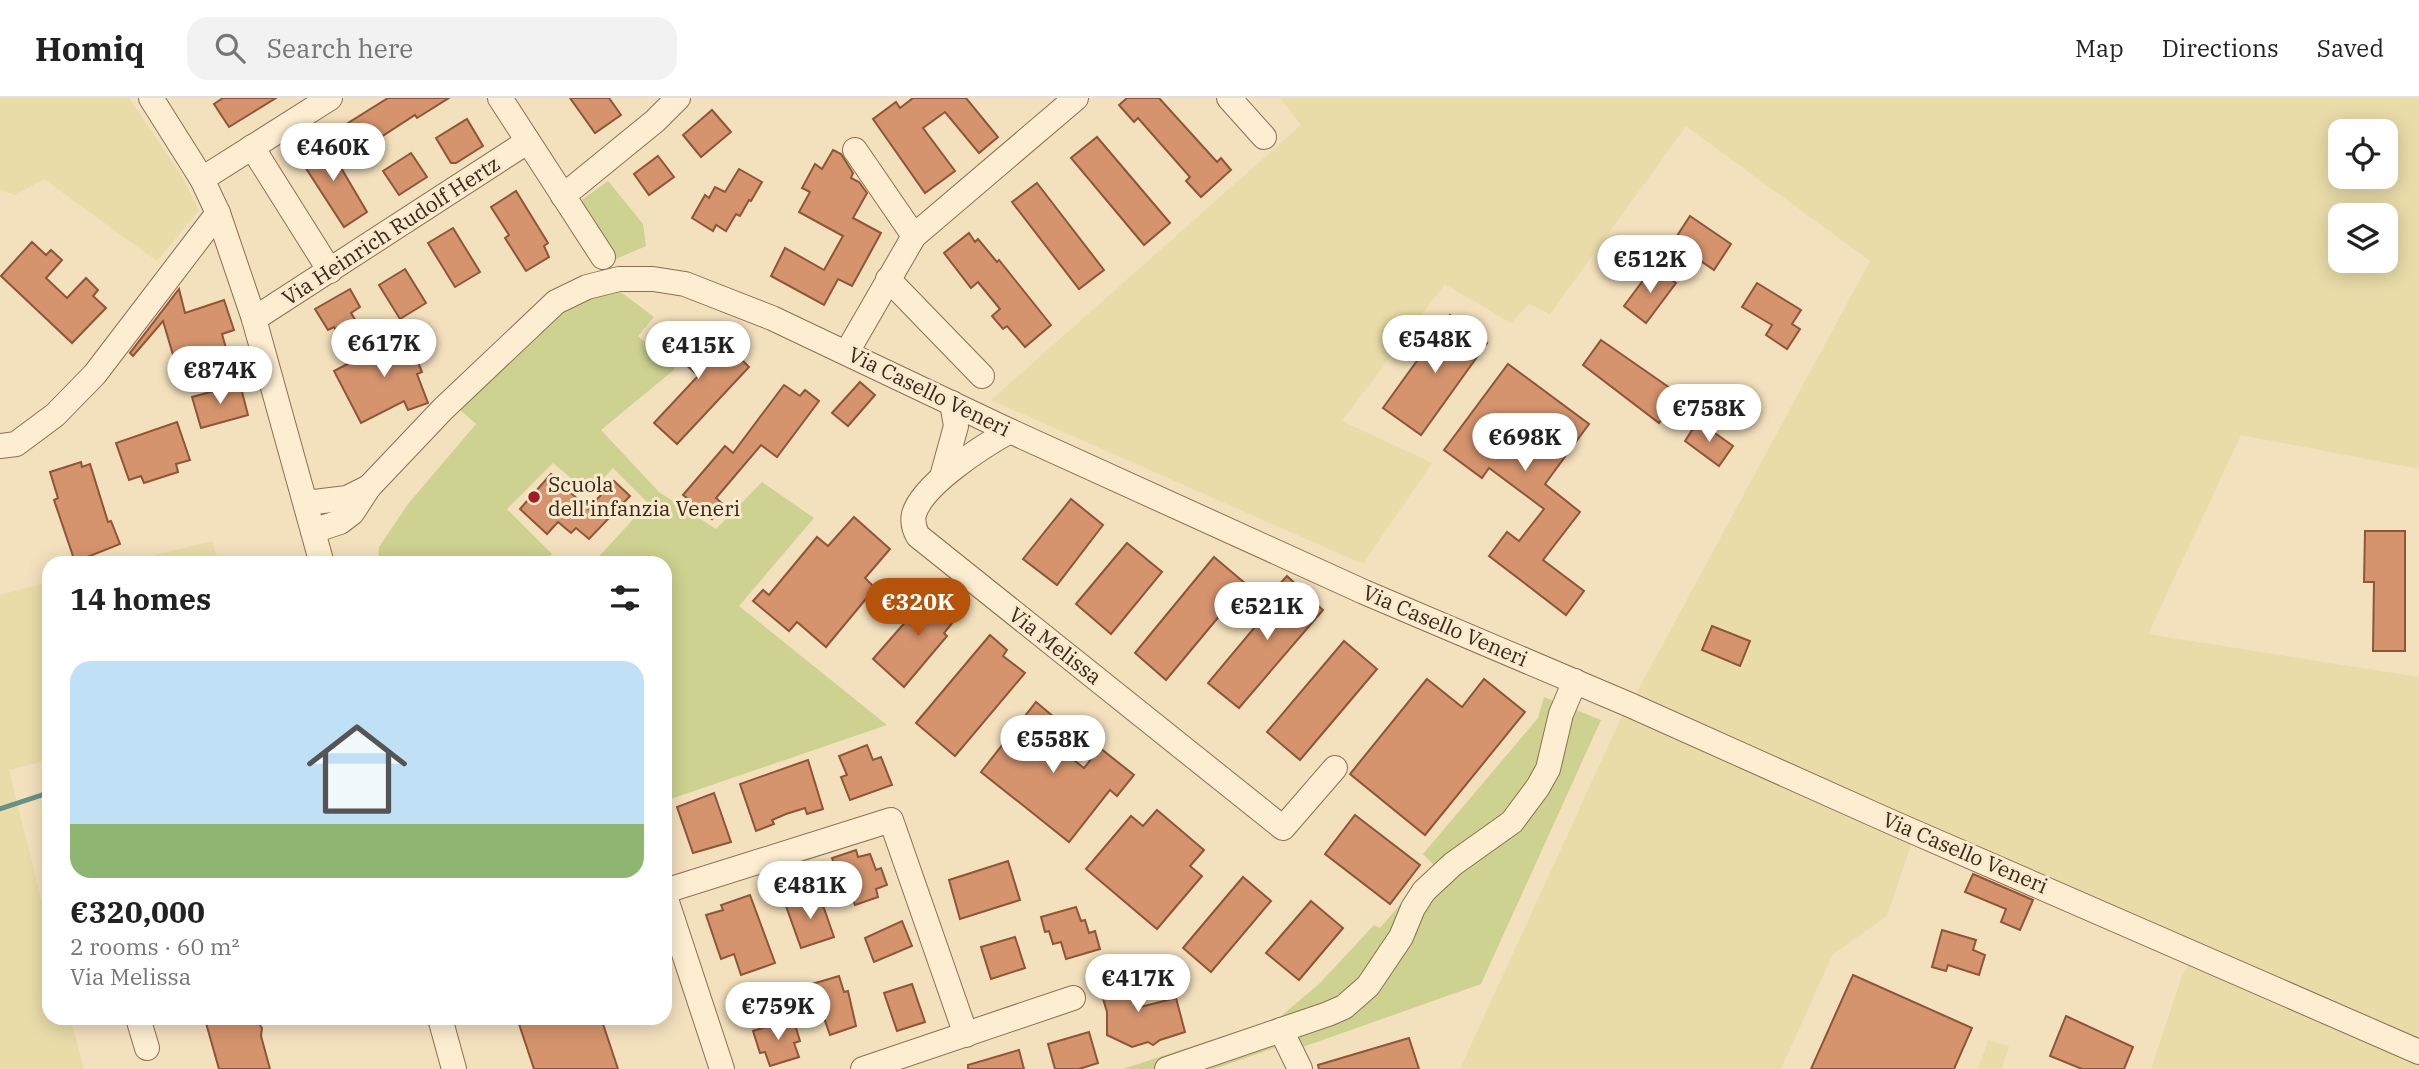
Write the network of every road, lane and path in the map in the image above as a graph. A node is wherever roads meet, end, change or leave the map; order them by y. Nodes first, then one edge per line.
1 (151, 98) edge
2 (330, 98) edge
3 (500, 98) edge
4 (678, 98) edge
5 (1076, 98) edge
6 (1229, 98) edge
7 (1264, 137) dead end
8 (527, 142) junction
9 (253, 146) junction
10 (855, 150) dead end
11 (202, 178) junction
12 (563, 196) junction
13 (218, 213) junction
14 (914, 236) junction
15 (603, 257) dead end
16 (330, 271) junction
17 (888, 279) junction
18 (254, 319) junction
19 (847, 352) junction
20 (982, 376) dead end
21 (952, 403) junction
22 (1010, 431) junction
23 (0, 446) edge
24 (942, 478) junction
25 (369, 487) junction
26 (306, 503) junction
27 (313, 531) junction
28 (320, 556) edge
29 (1574, 681) junction
30 (1335, 768) dead end
31 (672, 891) edge
32 (672, 915) edge
33 (1073, 998) dead end
34 (140, 1025) edge
35 (442, 1025) edge
36 (1280, 1030) junction
37 (966, 1035) junction
38 (147, 1048) dead end
39 (2419, 1052) edge
40 (1173, 1068) edge
41 (454, 1069) edge
42 (722, 1069) edge
43 (863, 1069) edge
44 (1300, 1069) edge

1 - 11 street
2 - 9 street
3 - 8 street
4 - 12 street
5 - 14 street
6 - 7 street
8 - 12 street
8 - 16 street, Via Heinrich Rudolf Hertz
9 - 11 street
9 - 16 street
10 - 14 street
11 - 13 street
12 - 15 street
13 - 18 street
13 - 23 street
14 - 17 street
16 - 18 street, Via Heinrich Rudolf Hertz
17 - 19 street
17 - 20 street
18 - 26 street
19 - 21 street, Via Casello Veneri
19 - 25 street, Via Casello Veneri
21 - 22 street, Via Casello Veneri
21 - 24 street, Via Melissa
22 - 24 street, Via Melissa
22 - 29 street, Via Casello Veneri
24 - 30 street, Via Melissa
25 - 26 street, Via Casello Veneri
25 - 27 street, Via Casello Veneri
26 - 27 street
27 - 28 street
29 - 36 street
29 - 39 street, Via Casello Veneri
31 - 37 street
32 - 42 street
33 - 37 street
34 - 38 street
35 - 41 street
36 - 40 street
36 - 44 street
37 - 43 street

